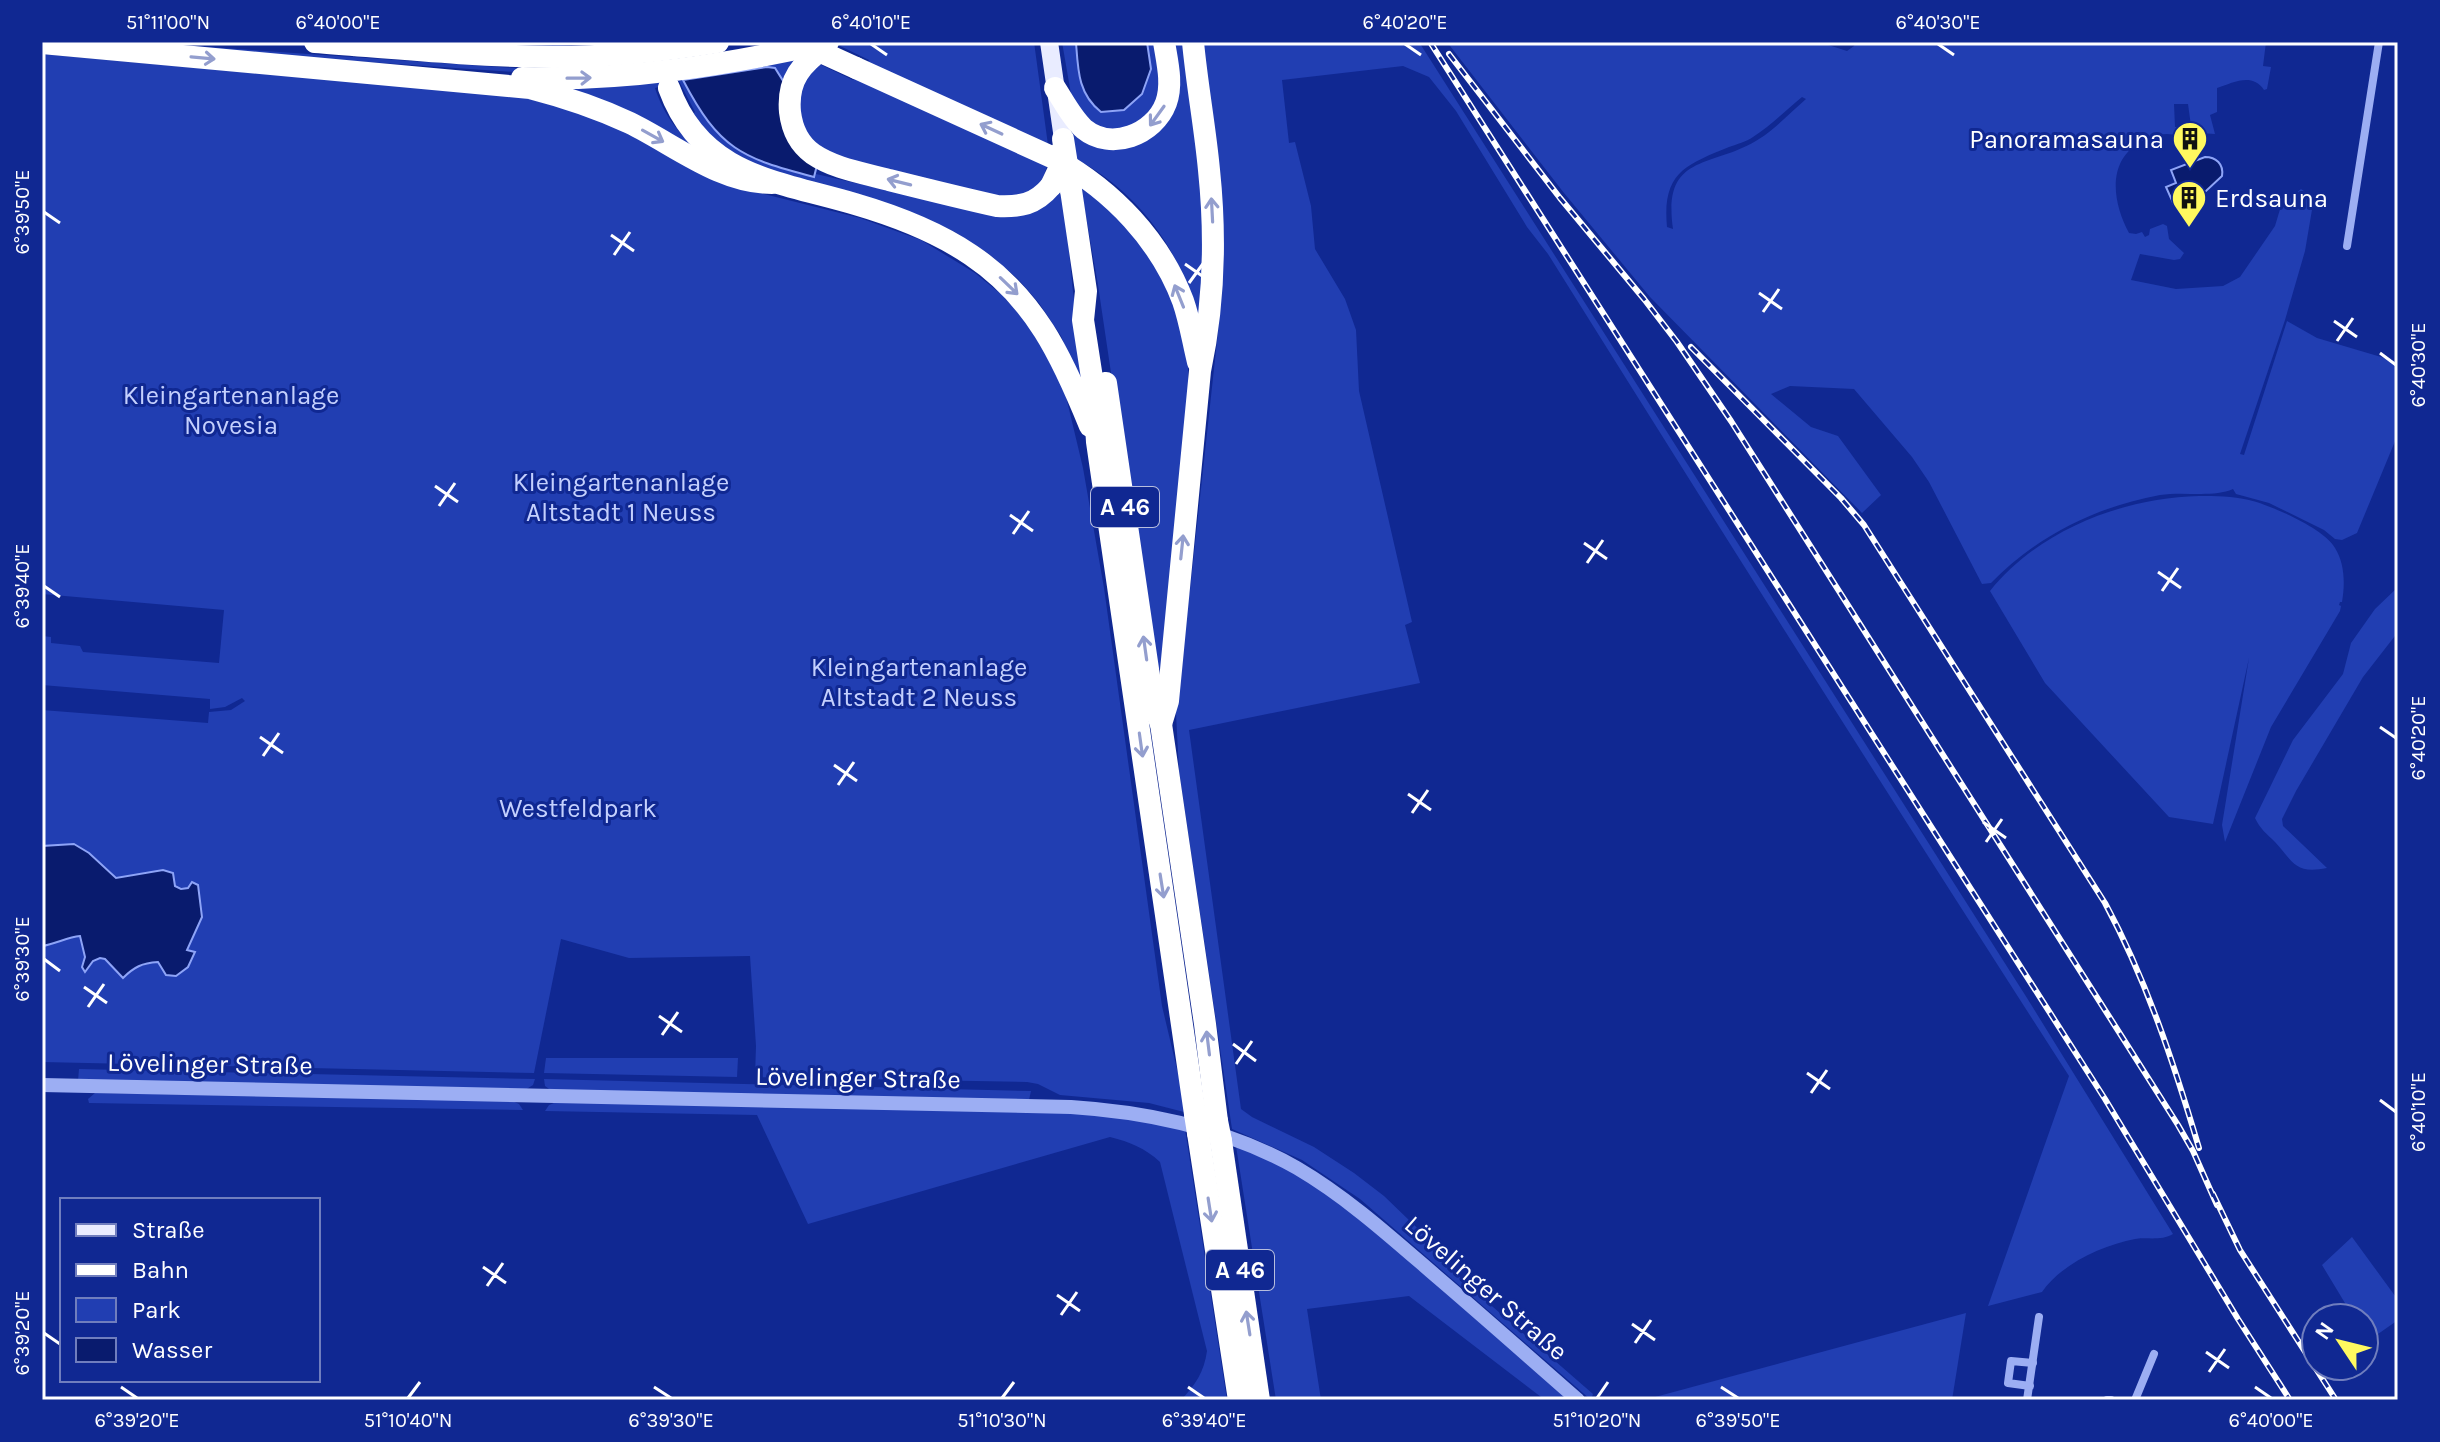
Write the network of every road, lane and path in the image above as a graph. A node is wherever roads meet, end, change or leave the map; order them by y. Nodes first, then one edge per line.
1 (315, 42) edge
2 (718, 42) edge
3 (799, 42) edge
4 (830, 42) edge
5 (1049, 42) edge
6 (1164, 42) edge
7 (1193, 42) edge
8 (2379, 42) edge
9 (42, 43) edge
10 (333, 68) junction
11 (669, 88) dead end
12 (1055, 88) junction
13 (1063, 139) joint
14 (772, 183) junction
15 (1061, 188) junction
16 (2347, 246) dead end
17 (1086, 291) junction
18 (1200, 371) junction
19 (1097, 442) junction
20 (1161, 724) junction
21 (42, 1085) edge
22 (1208, 1127) junction
23 (2039, 1317) dead end
24 (2154, 1354) dead end
25 (2033, 1363) junction
26 (2030, 1386) junction
27 (1239, 1400) edge
28 (1259, 1400) edge
29 (1578, 1400) edge
30 (2027, 1400) edge
31 (2135, 1400) edge

1 - 2 highway
18 -> 3 highway, bridge
10 -> 4 highway
15 -> 4 highway
5 - 12 main road
6 -> 12 highway
18 -> 7 highway
8 - 16 street
9 -> 10 highway
10 -> 14 highway
11 - 14 highway, A 46
12 - 13 main road
13 - 15 highway, bridge
14 -> 19 highway, A 46
15 - 17 highway, A 46
17 - 19 highway
20 -> 17 highway, A 46
20 -> 18 highway
19 -> 22 highway, A 46
22 -> 20 highway, A 46
21 - 29 street, Lövelinger Straße
22 -> 27 highway, A 46
28 -> 22 highway, A 46
23 - 25 street
24 - 31 street
25 - 26 street
25 - 26 street
26 - 30 street

